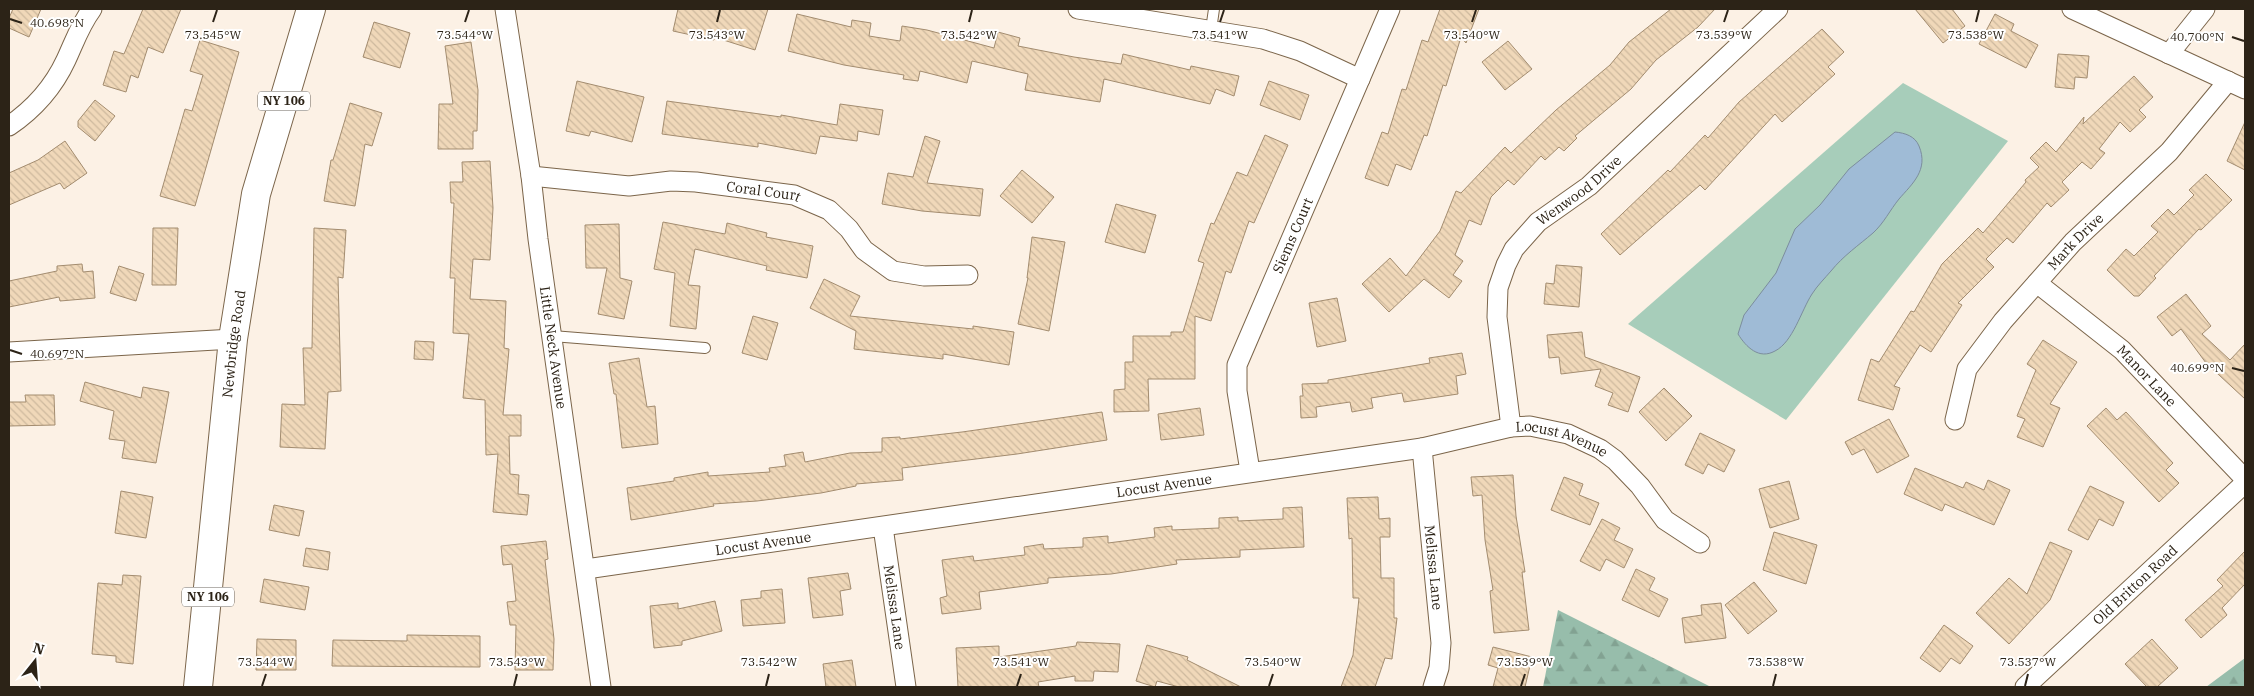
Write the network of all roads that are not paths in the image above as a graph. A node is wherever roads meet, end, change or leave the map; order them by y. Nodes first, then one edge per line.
1 (92, 9) edge
2 (311, 9) edge
3 (506, 9) edge
4 (1078, 9) edge
5 (1214, 9) edge
6 (1390, 9) edge
7 (1778, 9) edge
8 (2072, 9) edge
9 (2205, 9) edge
10 (1211, 30) junction
11 (2169, 54) junction
12 (1360, 79) junction
13 (2228, 81) junction
14 (2245, 89) edge
15 (9, 126) edge
16 (531, 176) junction
17 (968, 275) dead end
18 (2037, 283) junction
19 (552, 336) junction
20 (233, 340) junction
21 (705, 348) dead end
22 (9, 352) edge
23 (1955, 420) dead end
24 (1511, 426) junction
25 (1422, 448) junction
26 (1250, 471) junction
27 (2245, 479) edge
28 (2245, 484) edge
29 (883, 527) junction
30 (1700, 543) dead end
31 (586, 569) junction
32 (198, 687) edge
33 (601, 687) edge
34 (906, 687) edge
35 (1433, 687) edge
36 (2025, 687) edge

1 - 15 street
2 - 20 main road, Newbridge Road / NY 106
3 - 16 street, Little Neck Avenue
4 - 10 street
5 - 10 lane
6 - 12 street, Siems Court
7 - 24 street, Wenwood Drive
8 - 11 street
9 - 11 street
10 - 12 street
11 - 13 street
12 - 26 street, Siems Court
13 - 14 street
13 - 18 street, Mark Drive
16 - 17 street, Coral Court
16 - 19 street, Little Neck Avenue
18 - 23 street, Mark Drive
18 - 27 street, Manor Lane
19 - 21 lane
19 - 31 street, Little Neck Avenue
20 - 22 street
20 - 32 main road, Newbridge Road / NY 106
24 - 25 street, Locust Avenue
24 - 30 street, Locust Avenue
25 - 26 street, Locust Avenue
25 - 35 street, Melissa Lane
26 - 29 street, Locust Avenue
28 - 36 street, Old Britton Road
29 - 31 street, Locust Avenue
29 - 34 street, Melissa Lane
31 - 33 street, Little Neck Avenue

